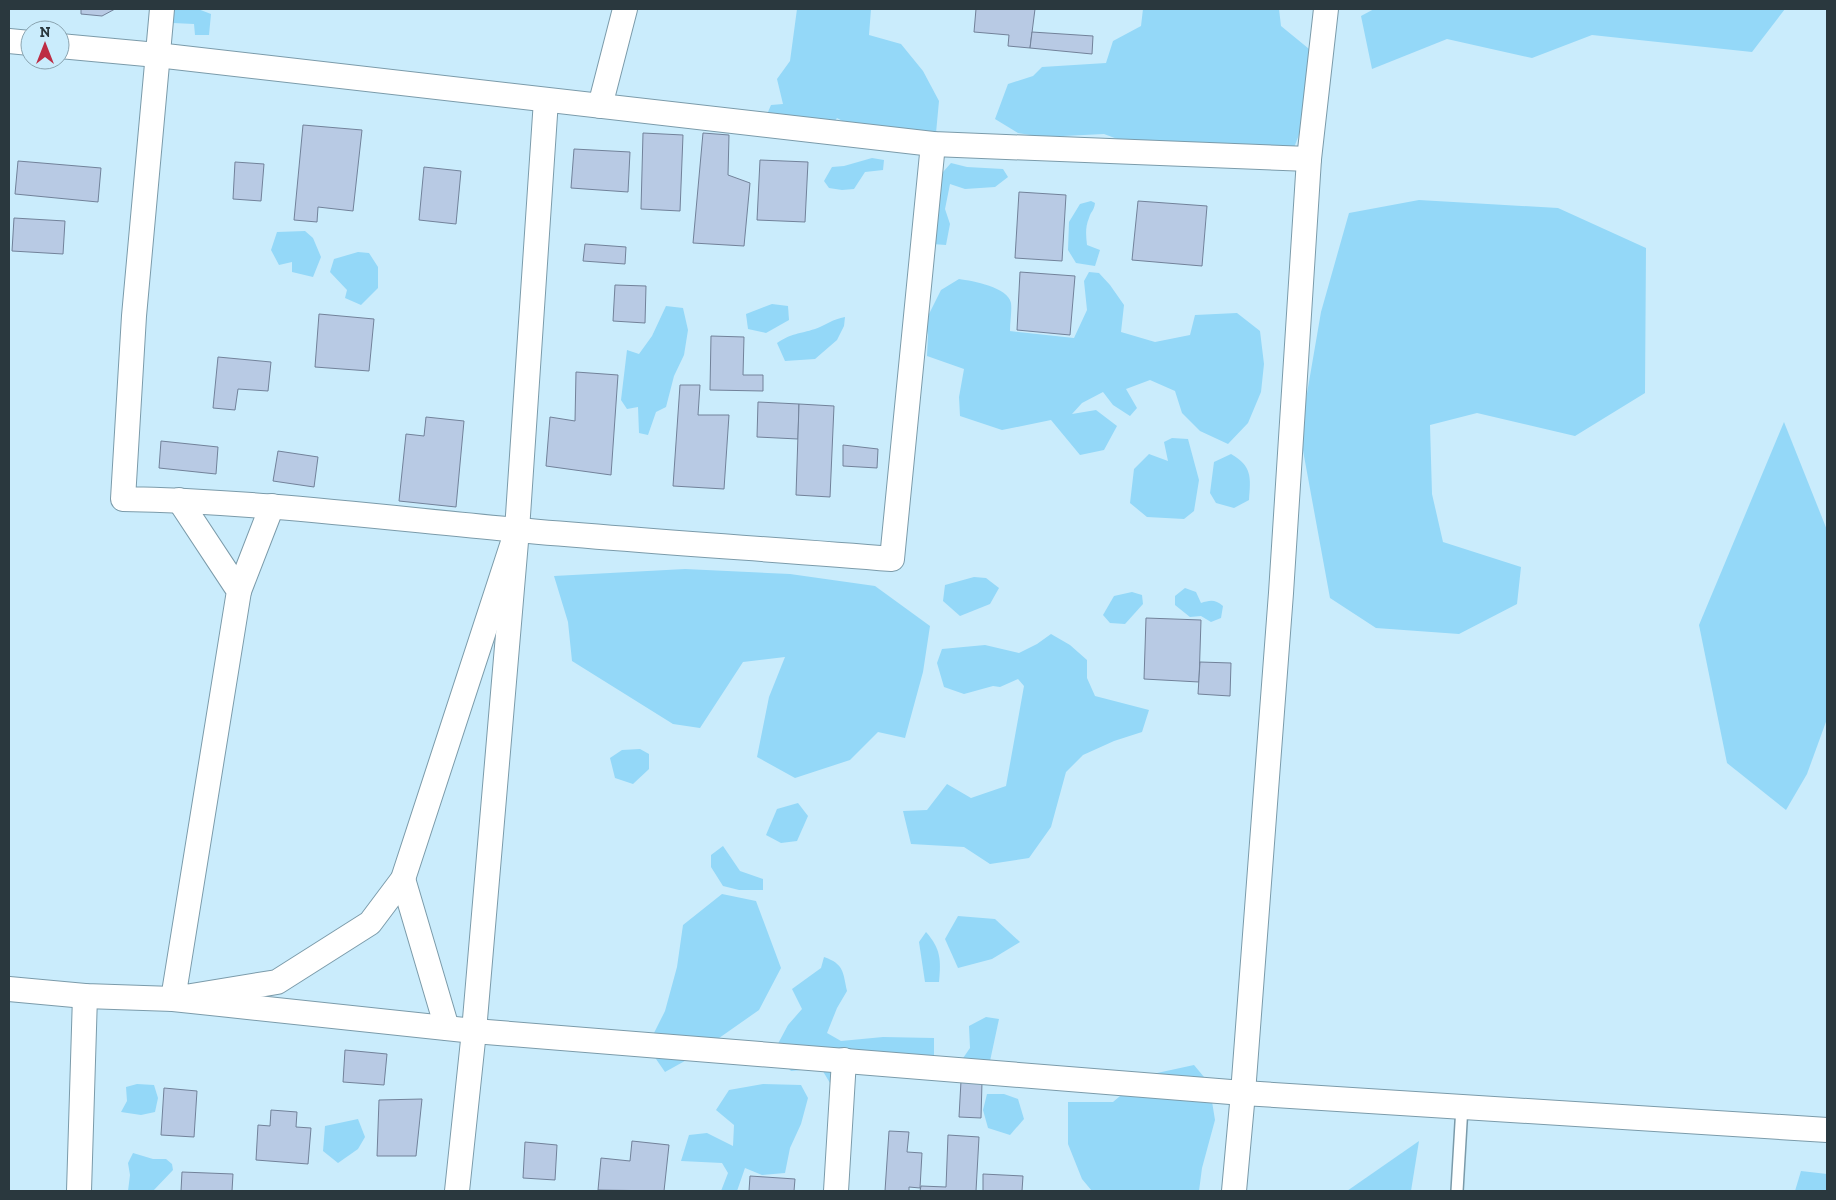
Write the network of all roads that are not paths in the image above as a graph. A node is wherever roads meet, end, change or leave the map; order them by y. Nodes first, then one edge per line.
1 (162, 9) edge
2 (625, 9) edge
3 (1326, 9) edge
4 (70, 47) edge
5 (157, 55) junction
6 (546, 100) junction
7 (600, 106) junction
8 (933, 144) junction
9 (1309, 159) junction
10 (179, 500) junction
11 (272, 506) junction
12 (517, 530) junction
13 (239, 591) junction
14 (403, 879) junction
15 (9, 989) edge
16 (86, 996) junction
17 (173, 999) junction
18 (447, 1028) junction
19 (474, 1031) junction
20 (844, 1060) junction
21 (1243, 1092) junction
22 (1462, 1106) junction
23 (1827, 1130) edge
24 (79, 1191) edge
25 (457, 1191) edge
26 (836, 1191) edge
27 (1234, 1191) edge
28 (1457, 1191) edge

1 - 5 street
2 - 7 street
3 - 9 street
4 - 5 street
5 - 6 street
5 - 10 street
6 - 7 street
6 - 12 street
7 - 8 street
8 - 9 street
8 - 12 street
9 - 21 street
10 - 11 street
10 - 13 street
11 - 12 street
11 - 13 street
12 - 14 street
12 - 19 street
13 - 17 street
14 - 17 street
14 - 18 street
15 - 16 street
16 - 17 street
16 - 24 street
17 - 18 street
18 - 19 street
19 - 20 street
19 - 25 street
20 - 21 street
20 - 26 street
21 - 22 street
21 - 27 street
22 - 23 street
22 - 28 lane

